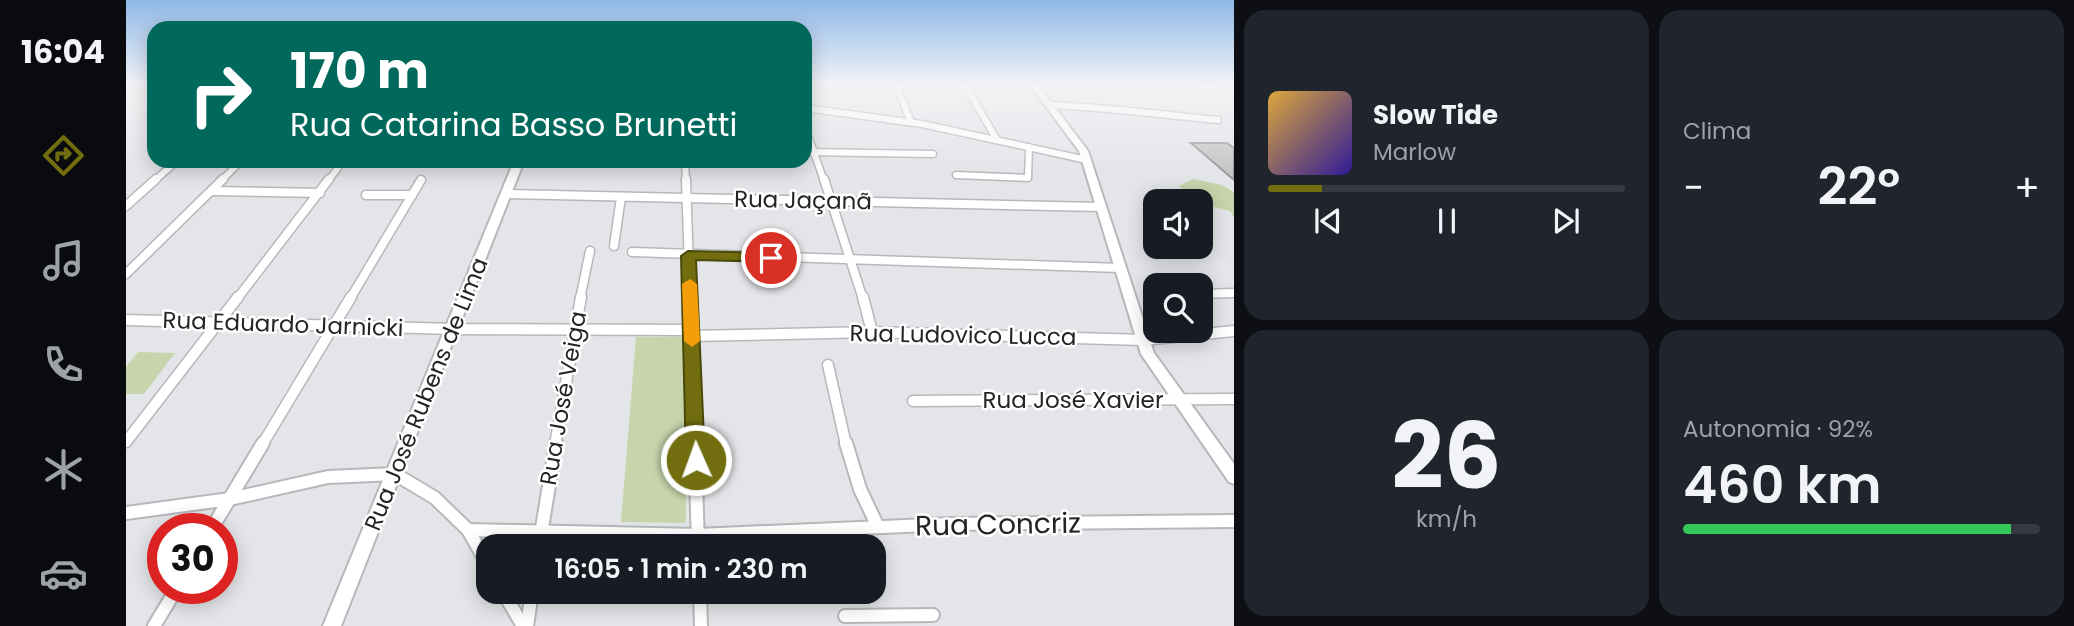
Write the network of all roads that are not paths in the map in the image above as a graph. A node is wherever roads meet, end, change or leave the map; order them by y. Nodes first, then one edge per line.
1 (852, 114) edge
2 (908, 114) edge
3 (982, 114) edge
4 (1057, 114) edge
5 (1152, 114) edge
6 (1219, 120) dead end
7 (911, 122) junction
8 (997, 140) junction
9 (1029, 147) junction
10 (812, 152) edge
11 (933, 154) dead end
12 (812, 159) edge
13 (1087, 160) junction
14 (169, 168) edge
15 (234, 168) edge
16 (338, 168) dead end
17 (516, 168) edge
18 (685, 168) edge
19 (956, 175) dead end
20 (421, 180) dead end
21 (212, 191) junction
22 (320, 193) junction
23 (505, 194) junction
24 (366, 195) dead end
25 (412, 195) junction
26 (621, 197) junction
27 (685, 199) junction
28 (829, 199) junction
29 (126, 206) edge
30 (1101, 207) junction
31 (614, 246) dead end
32 (590, 251) dead end
33 (632, 252) dead end
34 (688, 256) junction
35 (853, 260) junction
36 (1120, 268) junction
37 (126, 274) edge
38 (1234, 293) edge
39 (1213, 294) edge
40 (126, 320) edge
41 (220, 322) junction
42 (337, 324) junction
43 (454, 329) junction
44 (573, 330) junction
45 (1234, 331) edge
46 (872, 332) junction
47 (692, 333) junction
48 (1213, 333) edge
49 (1143, 340) joint
50 (1144, 343) edge
51 (828, 365) dead end
52 (1234, 399) edge
53 (1180, 400) junction
54 (913, 401) dead end
55 (126, 442) edge
56 (395, 474) junction
57 (1234, 477) edge
58 (230, 499) junction
59 (126, 513) edge
60 (221, 513) edge
61 (1234, 521) edge
62 (878, 527) junction
63 (468, 530) junction
64 (497, 534) edge
65 (541, 534) edge
66 (698, 534) edge
67 (788, 534) edge
68 (476, 544) edge
69 (167, 604) edge
70 (511, 604) edge
71 (530, 604) edge
72 (700, 604) edge
73 (933, 615) dead end
74 (845, 616) dead end
75 (887, 621) edge
76 (154, 626) edge
77 (332, 626) edge
78 (525, 626) edge
79 (701, 626) edge

1 - 7 street
2 - 7 street
3 - 8 street
4 - 13 street
5 - 6 street
7 - 8 street
8 - 9 street
9 - 13 street
9 - 19 street
10 - 11 street
12 - 28 street
13 - 30 street
14 - 29 street
15 - 21 street
16 - 22 street
17 - 23 street, Rua José Rubens de Lima
18 - 27 street
20 - 25 street
21 - 22 street
21 - 37 street
22 - 41 street
23 - 26 street, Rua Jaçanã
23 - 43 street, Rua José Rubens de Lima
24 - 25 street
25 - 42 street
26 - 27 street, Rua Jaçanã
26 - 31 street
27 - 28 street, Rua Jaçanã
27 - 34 street
28 - 30 street, Rua Jaçanã
28 - 35 street
30 - 36 street
32 - 44 street, Rua José Veiga
33 - 34 street
34 - 35 street
34 - 47 street
35 - 36 street
35 - 46 street
36 - 49 street
38 - 39 street
40 - 41 street, Rua Eduardo Jarnicki
41 - 42 street, Rua Eduardo Jarnicki
41 - 55 street
42 - 43 street, Rua Eduardo Jarnicki
42 - 58 street
43 - 44 street, Rua Eduardo Jarnicki
43 - 56 street, Rua José Rubens de Lima
44 - 47 street, Rua Eduardo Jarnicki
44 - 65 street, Rua José Veiga
45 - 48 street, Rua Ludovico Lucca
46 - 47 street, Rua Ludovico Lucca
46 - 49 street, Rua Ludovico Lucca
47 - 66 street
50 - 53 street
51 - 62 street
52 - 53 street, Rua José Xavier
53 - 54 street, Rua José Xavier
53 - 57 street
56 - 58 street
56 - 63 street
56 - 77 street, Rua José Rubens de Lima
58 - 59 street
58 - 60 street
61 - 62 street, Rua Concriz
62 - 67 street, Rua Concriz
63 - 64 street, Rua Concriz
63 - 68 street
69 - 76 street
70 - 78 street
71 - 78 street
72 - 79 street
73 - 75 street
74 - 75 street

